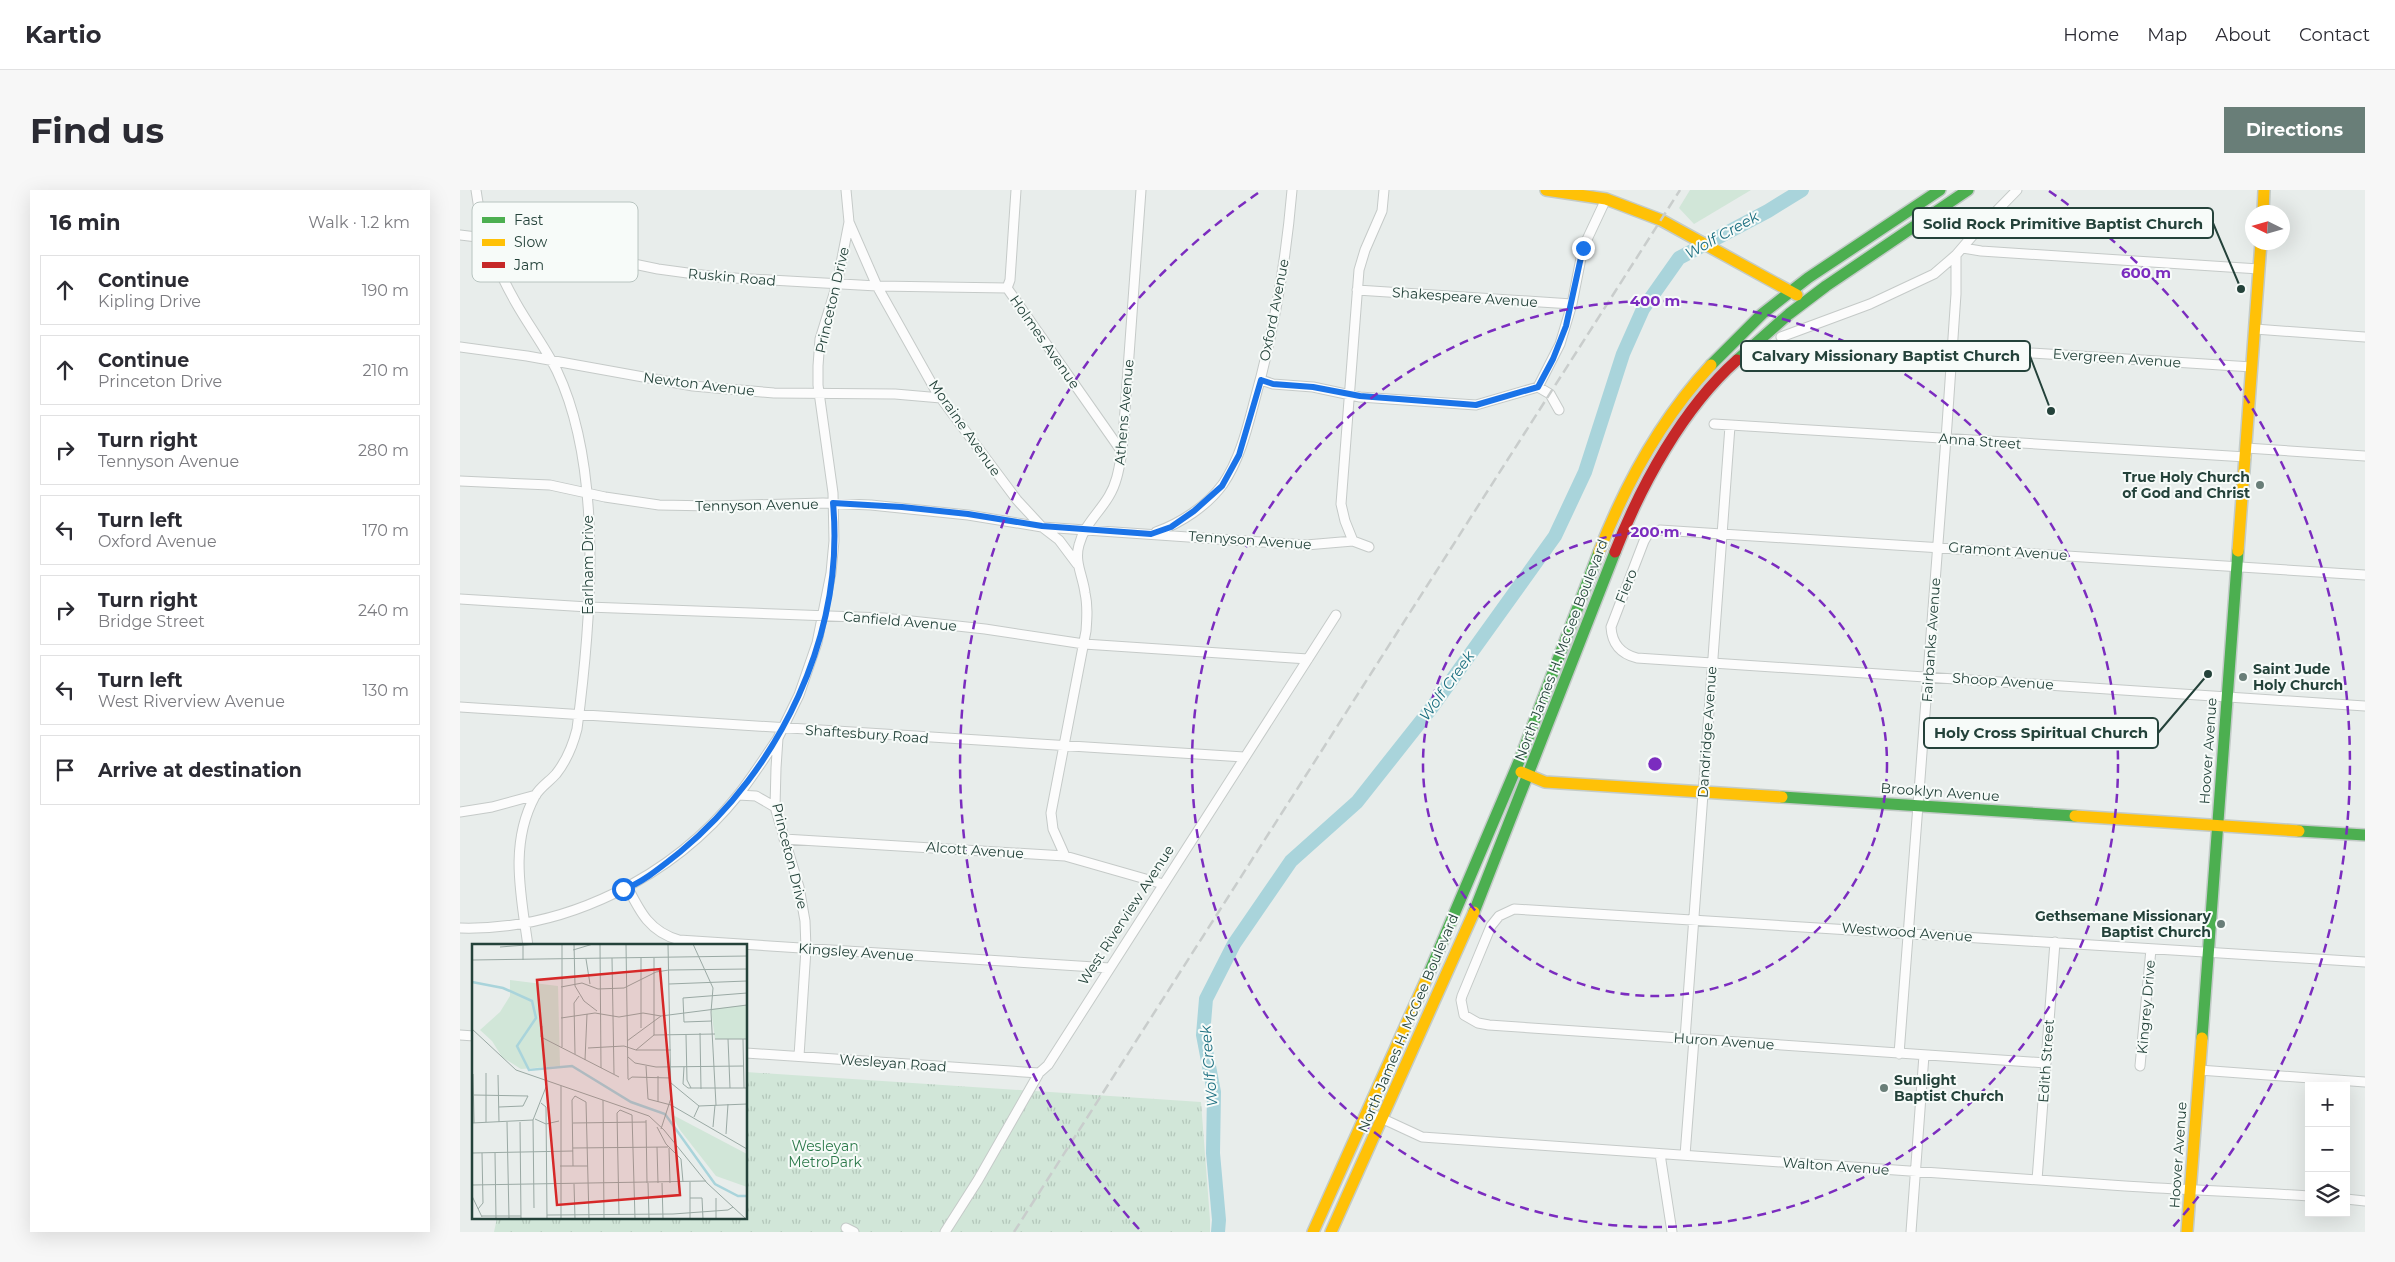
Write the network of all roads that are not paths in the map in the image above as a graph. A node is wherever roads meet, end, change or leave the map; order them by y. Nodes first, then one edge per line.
1 (846, 190) edge
2 (1016, 190) edge
3 (1141, 190) edge
4 (1292, 190) edge
5 (1384, 190) edge
6 (1546, 190) edge
7 (1940, 190) edge
8 (1968, 190) edge
9 (2017, 190) edge
10 (2264, 190) edge
11 (1609, 194) edge
12 (2263, 205) edge
13 (849, 222) junction
14 (1963, 248) junction
15 (2261, 250) edge
16 (1956, 256) junction
17 (638, 263) edge
18 (2260, 269) junction
19 (505, 282) edge
20 (837, 284) junction
21 (877, 286) junction
22 (1007, 288) junction
23 (1357, 290) junction
24 (1790, 291) junction
25 (1806, 301) junction
26 (1572, 304) junction
27 (2255, 329) junction
28 (1782, 337) dead end
29 (2365, 337) edge
30 (460, 348) edge
31 (1952, 348) junction
32 (551, 361) junction
33 (2252, 367) junction
34 (1261, 380) junction
35 (1538, 387) junction
36 (819, 394) junction
37 (1349, 394) junction
38 (941, 398) junction
39 (1559, 410) dead end
40 (1714, 424) dead end
41 (1730, 426) junction
42 (1945, 438) junction
43 (1122, 452) junction
44 (2246, 453) junction
45 (2365, 456) edge
46 (460, 481) edge
47 (586, 493) junction
48 (833, 503) junction
49 (1042, 526) junction
50 (1086, 529) junction
51 (1652, 532) joint
52 (1151, 534) junction
53 (1723, 534) junction
54 (1353, 541) junction
55 (1369, 547) dead end
56 (1937, 547) junction
57 (1077, 564) junction
58 (2237, 566) junction
59 (2365, 575) edge
60 (460, 599) edge
61 (588, 607) junction
62 (824, 615) junction
63 (1336, 615) dead end
64 (1084, 644) junction
65 (1616, 644) joint
66 (1308, 659) junction
67 (1713, 663) junction
68 (1928, 676) junction
69 (2228, 696) junction
70 (2365, 706) edge
71 (460, 707) edge
72 (579, 715) junction
73 (783, 728) junction
74 (778, 738) junction
75 (1063, 746) junction
76 (1244, 757) junction
77 (1515, 770) junction
78 (1529, 776) junction
79 (1703, 792) junction
80 (536, 795) junction
81 (738, 795) junction
82 (1918, 806) junction
83 (775, 807) junction
84 (460, 812) edge
85 (2218, 824) junction
86 (2365, 835) edge
87 (784, 839) junction
88 (1065, 856) junction
89 (1163, 884) junction
90 (628, 888) junction
91 (1694, 919) junction
92 (525, 923) junction
93 (460, 928) edge
94 (1908, 932) junction
95 (2055, 942) junction
96 (528, 944) edge
97 (731, 944) edge
98 (748, 945) edge
99 (806, 949) junction
100 (2151, 949) junction
101 (2208, 951) junction
102 (1478, 959) joint
103 (2365, 962) edge
104 (1110, 968) junction
105 (1690, 1039) junction
106 (748, 1053) edge
107 (1899, 1054) junction
108 (1924, 1055) junction
109 (799, 1056) junction
110 (2046, 1064) junction
111 (2140, 1066) dead end
112 (2199, 1070) junction
113 (1039, 1073) junction
114 (2365, 1082) edge
115 (1368, 1112) junction
116 (1383, 1119) junction
117 (1660, 1154) junction
118 (1685, 1155) junction
119 (1915, 1171) junction
120 (2037, 1180) junction
121 (2191, 1189) junction
122 (2305, 1196) edge
123 (2350, 1199) edge
124 (2365, 1201) edge
125 (846, 1228) dead end
126 (854, 1232) edge
127 (945, 1232) edge
128 (1313, 1232) edge
129 (1331, 1232) edge
130 (1672, 1232) edge
131 (1911, 1232) edge
132 (2188, 1232) edge

1 - 13 street, Princeton Drive
2 - 22 street, Holmes Avenue
3 - 43 street, Athens Avenue
4 - 34 street, Oxford Avenue
5 - 23 street
6 - 11 main road
7 - 24 main road, North James H. McGee Boulevard
8 - 25 main road, North James H. McGee Boulevard
9 - 14 street
10 - 12 main road
11 - 24 main road
11 - 26 street
13 - 20 street, Princeton Drive
13 - 21 street, Moraine Avenue
14 - 16 street
14 - 18 street
15 - 18 main road, Hoover Avenue
16 - 28 street
16 - 31 street, Fairbanks Avenue
17 - 20 street, Ruskin Road
18 - 27 main road, Hoover Avenue
19 - 32 street, Earlham Drive
20 - 21 street, Ruskin Road
20 - 36 street, Princeton Drive
21 - 22 street, Ruskin Road
21 - 38 street, Moraine Avenue
22 - 43 street, Holmes Avenue
23 - 26 street, Shakespeare Avenue
23 - 37 street
24 - 25 main road
24 - 77 main road, North James H. McGee Boulevard
25 - 78 main road, North James H. McGee Boulevard
26 - 35 street
27 - 29 street
27 - 33 main road, Hoover Avenue
30 - 32 street, Newton Avenue
31 - 33 street, Evergreen Avenue
31 - 42 street, Fairbanks Avenue
32 - 36 street, Newton Avenue
32 - 47 street, Earlham Drive
33 - 44 main road, Hoover Avenue
34 - 37 street
34 - 52 street, Oxford Avenue
35 - 37 street
35 - 39 street
36 - 38 street, Newton Avenue
36 - 48 street, Princeton Drive
37 - 54 street
38 - 49 street, Moraine Avenue
40 - 41 street, Anna Street
41 - 42 street, Anna Street
41 - 53 street, Dandridge Avenue
42 - 44 street, Anna Street
42 - 56 street, Fairbanks Avenue
43 - 50 street, Athens Avenue
44 - 45 street, Anna Street
44 - 58 main road, Hoover Avenue
46 - 47 street, Tennyson Avenue
47 - 48 street, Tennyson Avenue
47 - 61 street, Earlham Drive
48 - 49 street, Tennyson Avenue
48 - 62 street, Princeton Drive
49 - 50 street, Tennyson Avenue
49 - 57 street, Moraine Avenue
50 - 52 street, Tennyson Avenue
50 - 57 street, Athens Avenue
51 - 53 street, Gramont Avenue
51 - 65 street, Fiero
52 - 54 street, Tennyson Avenue
53 - 56 street, Gramont Avenue
53 - 67 street, Dandridge Avenue
54 - 55 street
56 - 58 street, Gramont Avenue
56 - 68 street, Fairbanks Avenue
57 - 64 street, Athens Avenue
58 - 59 street, Gramont Avenue
58 - 69 main road, Hoover Avenue
60 - 61 street, Canfield Avenue
61 - 62 street, Canfield Avenue
61 - 72 street, Earlham Drive
62 - 64 street, Canfield Avenue
62 - 73 street, Princeton Drive
63 - 66 street, West Riverview Avenue
64 - 66 street, Canfield Avenue
64 - 75 street, Athens Avenue
65 - 67 street, Shoop Avenue
66 - 76 street, West Riverview Avenue
67 - 68 street, Shoop Avenue
67 - 79 street, Dandridge Avenue
68 - 69 street, Shoop Avenue
68 - 82 street, Fairbanks Avenue
69 - 70 street, Shoop Avenue
69 - 85 main road, Hoover Avenue
71 - 72 street, Shaftesbury Road
72 - 73 street, Shaftesbury Road
72 - 80 street, Earlham Drive
73 - 74 street, Princeton Drive
73 - 75 street, Shaftesbury Road
74 - 81 street
74 - 83 street, Princeton Drive
75 - 76 street, Shaftesbury Road
75 - 88 street, Athens Avenue
76 - 89 street, West Riverview Avenue
77 - 78 main road, Brooklyn Avenue
77 - 115 main road, North James H. McGee Boulevard
78 - 79 main road, Brooklyn Avenue
78 - 116 main road, North James H. McGee Boulevard
79 - 82 main road, Brooklyn Avenue
79 - 91 street, Dandridge Avenue
80 - 84 street
80 - 92 street, Earlham Drive
81 - 83 street
81 - 90 street
82 - 85 main road, Brooklyn Avenue
82 - 94 street, Fairbanks Avenue
83 - 87 street, Princeton Drive
85 - 86 main road, Brooklyn Avenue
85 - 101 main road, Hoover Avenue
87 - 88 street, Alcott Avenue
87 - 99 street, Princeton Drive
88 - 89 street, Alcott Avenue
89 - 104 street, West Riverview Avenue
90 - 92 street
90 - 97 street, Kingsley Avenue
91 - 94 street, Westwood Avenue
91 - 102 street, Westwood Avenue
91 - 105 street, Dandridge Avenue
92 - 93 street
92 - 96 street, Earlham Drive
94 - 95 street, Westwood Avenue
94 - 107 street, Fairbanks Avenue
95 - 100 street, Westwood Avenue
95 - 110 street, Edith Street
98 - 99 street, Kingsley Avenue
99 - 104 street, Kingsley Avenue
99 - 109 street, Princeton Drive
100 - 101 street, Westwood Avenue
100 - 111 street, Kingrey Drive
101 - 103 street, Westwood Avenue
101 - 112 main road, Hoover Avenue
102 - 105 street, Huron Avenue
104 - 113 street, West Riverview Avenue
105 - 107 street, Huron Avenue
105 - 118 street, Dandridge Avenue
106 - 109 street, Wesleyan Road
107 - 108 street, Huron Avenue
108 - 110 street, Huron Avenue
108 - 119 street
109 - 113 street, Wesleyan Road
110 - 120 street, Edith Street
112 - 114 street
112 - 121 main road, Hoover Avenue
113 - 127 street, West Riverview Avenue
115 - 116 street, Walton Avenue
115 - 128 main road, North James H. McGee Boulevard
116 - 117 street, Walton Avenue
116 - 129 main road, North James H. McGee Boulevard
117 - 118 street, Walton Avenue
117 - 130 street
118 - 119 street, Walton Avenue
119 - 120 street, Walton Avenue
119 - 131 street
120 - 121 street, Walton Avenue
121 - 122 street, Walton Avenue
121 - 132 main road, Hoover Avenue
123 - 124 street
125 - 126 street

